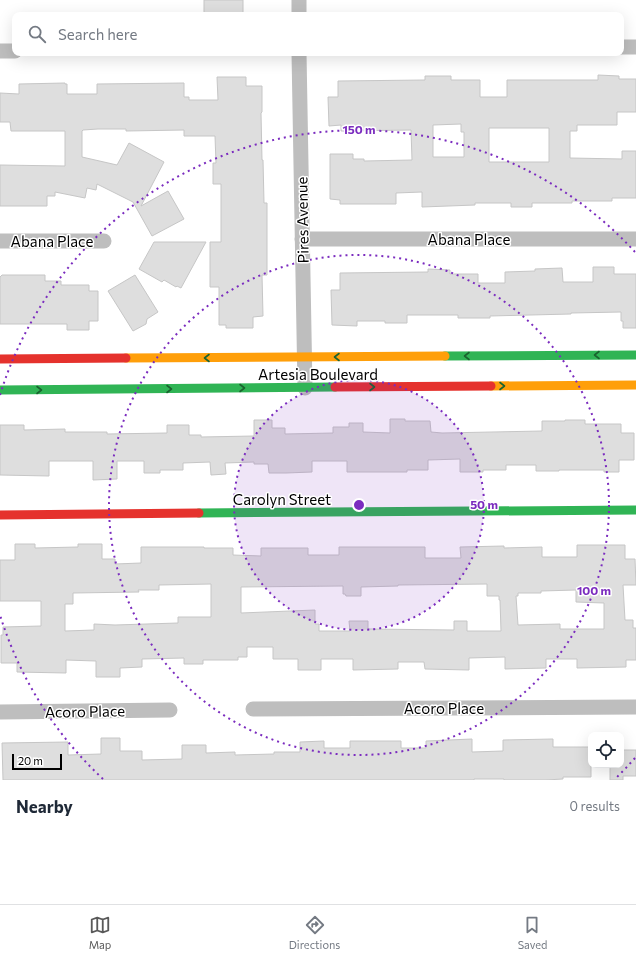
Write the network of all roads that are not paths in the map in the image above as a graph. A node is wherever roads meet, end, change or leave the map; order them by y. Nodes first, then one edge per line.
1 (299, 0) edge
2 (299, 12) edge
3 (624, 47) edge
4 (636, 47) edge
5 (12, 51) edge
6 (0, 52) edge
7 (299, 56) edge
8 (302, 239) junction
9 (636, 239) edge
10 (0, 241) edge
11 (104, 241) dead end
12 (636, 355) edge
13 (304, 357) junction
14 (0, 359) edge
15 (636, 385) edge
16 (305, 388) junction
17 (0, 390) edge
18 (636, 510) edge
19 (0, 515) edge
20 (636, 707) edge
21 (253, 709) dead end
22 (170, 710) dead end
23 (0, 712) edge

1 - 2 street
3 - 4 street
5 - 6 street
7 - 8 street, Pires Avenue
8 - 9 street, Abana Place
8 - 13 street, Pires Avenue
10 - 11 street, Abana Place
12 -> 13 main road, Artesia Boulevard
13 -> 14 main road, Artesia Boulevard
13 - 16 street, Pires Avenue
16 -> 15 main road, Artesia Boulevard
17 -> 16 main road, Artesia Boulevard
18 - 19 main road, Carolyn Street
20 - 21 street, Acoro Place
22 - 23 street, Acoro Place

